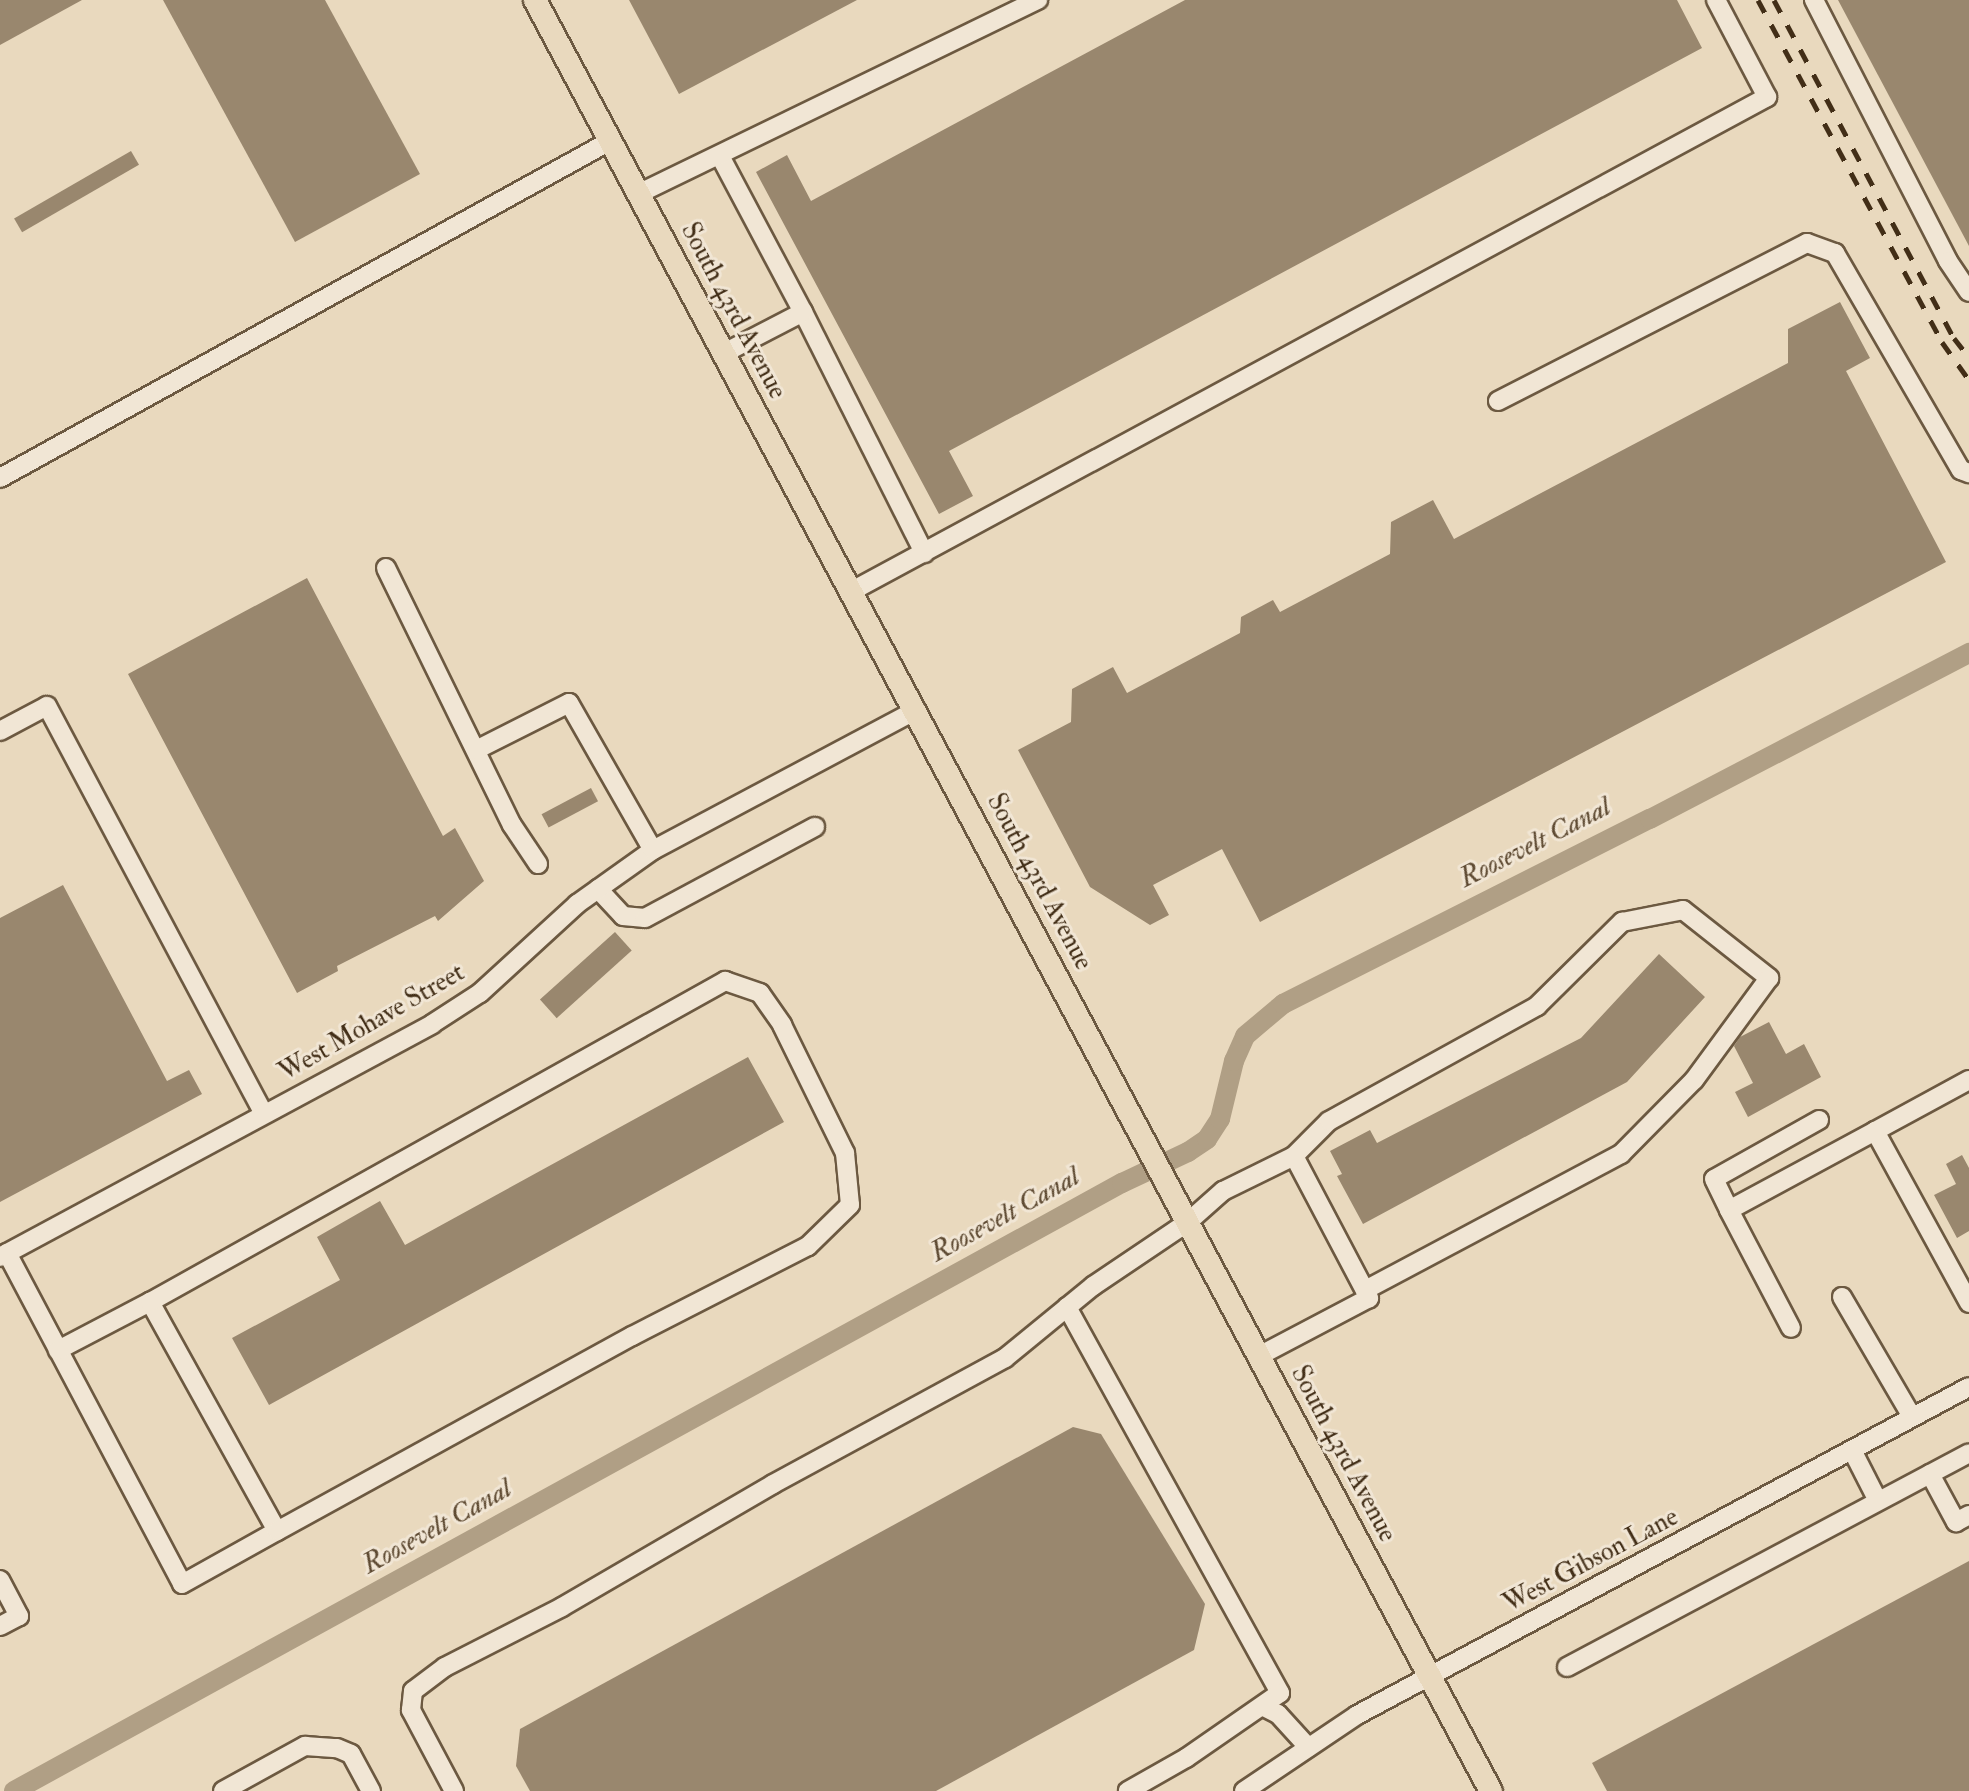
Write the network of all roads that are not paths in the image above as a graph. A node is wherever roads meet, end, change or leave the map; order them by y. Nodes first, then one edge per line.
1 (535, 0) edge
2 (1038, 0) edge
3 (1716, 0) edge
4 (1814, 0) edge
5 (610, 141) junction
6 (720, 156) junction
7 (638, 194) junction
8 (1969, 292) edge
9 (803, 312) junction
10 (724, 353) junction
11 (1498, 401) dead end
12 (1969, 473) edge
13 (0, 478) edge
14 (924, 553) junction
15 (386, 568) dead end
16 (852, 591) junction
17 (916, 710) junction
18 (0, 731) edge
19 (476, 750) junction
20 (815, 827) dead end
21 (653, 850) junction
22 (538, 864) dead end
23 (598, 889) junction
24 (1969, 1080) edge
25 (264, 1114) junction
26 (1819, 1120) dead end
27 (1875, 1131) junction
28 (1294, 1156) junction
29 (1729, 1210) junction
30 (1188, 1222) junction
31 (4, 1255) edge
32 (1365, 1290) junction
33 (1842, 1297) dead end
34 (150, 1302) junction
35 (1969, 1303) edge
36 (1067, 1307) junction
37 (1791, 1328) dead end
38 (58, 1350) junction
39 (1259, 1356) junction
40 (1969, 1387) edge
41 (1912, 1417) junction
42 (1852, 1450) junction
43 (1969, 1453) edge
44 (1930, 1474) junction
45 (1878, 1501) junction
46 (1969, 1515) edge
47 (277, 1531) junction
48 (0, 1580) edge
49 (0, 1626) edge
50 (1567, 1667) dead end
51 (1430, 1676) junction
52 (1264, 1707) junction
53 (1308, 1747) junction
54 (223, 1791) edge
55 (371, 1791) edge
56 (454, 1791) edge
57 (1128, 1791) edge
58 (1244, 1791) edge
59 (1491, 1791) edge

1 - 5 main road, South 43rd Avenue
2 - 6 street
3 - 14 street
4 - 8 street
5 - 7 main road, South 43rd Avenue
5 - 13 street
6 - 7 street
6 - 9 street
7 - 10 main road, South 43rd Avenue
9 - 10 street
9 - 14 street
10 - 16 main road, South 43rd Avenue
11 - 12 street
14 - 16 street
15 - 19 street
16 - 17 main road, South 43rd Avenue
17 - 21 street, West Mohave Street
17 - 30 main road, South 43rd Avenue
18 - 25 street
19 - 21 street
19 - 22 street
20 - 23 street
21 - 23 street, West Mohave Street
23 - 25 street, West Mohave Street
24 - 27 street
25 - 31 street, West Mohave Street
26 - 29 street
27 - 29 street
27 - 35 street
28 - 30 street
28 - 32 street
28 - 32 street
29 - 37 street
30 - 36 street
30 - 39 main road, South 43rd Avenue
31 - 38 street
32 - 39 street
33 - 41 street
34 - 38 street
34 - 47 street
34 - 47 street
36 - 52 street
36 - 56 street
38 - 47 street
39 - 51 main road, South 43rd Avenue
40 - 41 street, West Gibson Lane
41 - 42 street, West Gibson Lane
42 - 45 street
42 - 51 street, West Gibson Lane
43 - 44 street
44 - 45 street
44 - 46 street
45 - 50 street
48 - 49 street
51 - 53 street, West Gibson Lane
51 - 59 main road, South 43rd Avenue
52 - 53 street
52 - 57 street
53 - 58 street, West Gibson Lane
54 - 55 street

